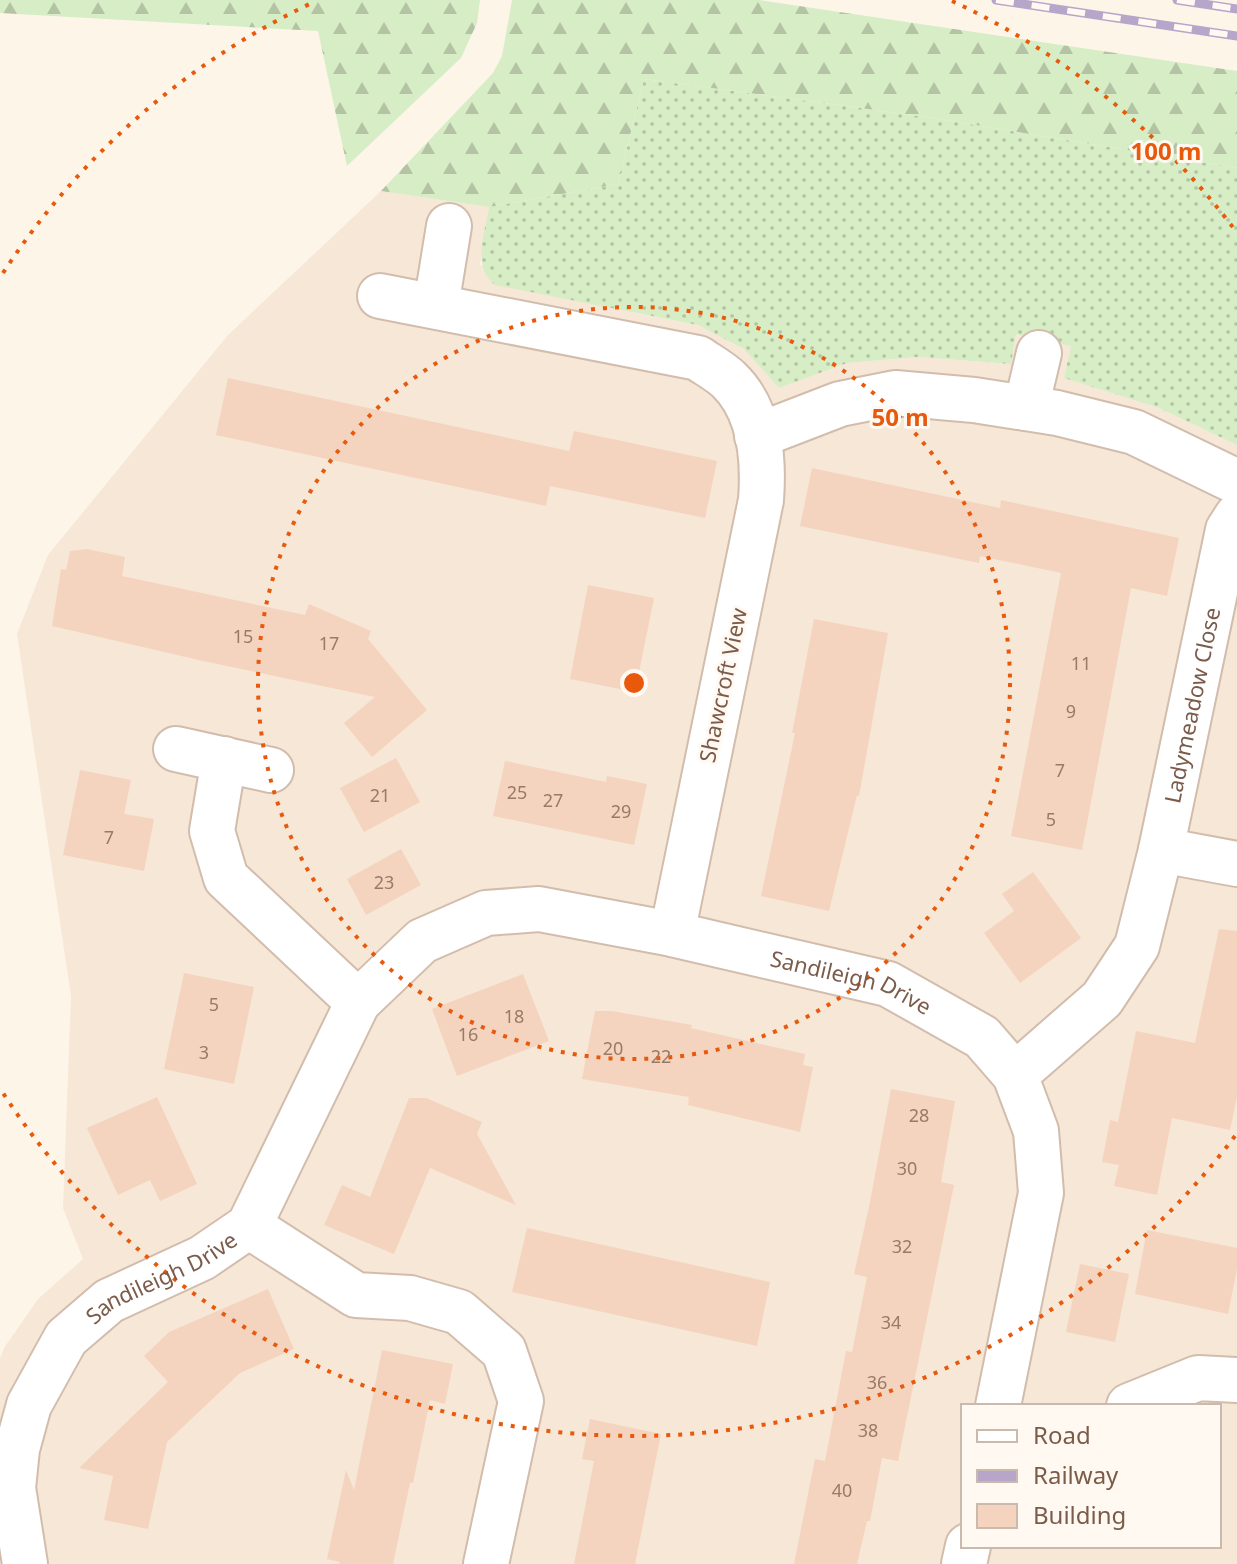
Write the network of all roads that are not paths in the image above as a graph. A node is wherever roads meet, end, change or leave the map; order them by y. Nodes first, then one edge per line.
1 (449, 226) dead end
2 (380, 296) dead end
3 (436, 306) junction
4 (1039, 353) dead end
5 (1026, 408) junction
6 (757, 436) junction
7 (1237, 482) edge
8 (1237, 516) edge
9 (176, 749) dead end
10 (224, 759) junction
11 (271, 770) dead end
12 (1161, 850) junction
13 (1237, 864) edge
14 (672, 934) junction
15 (358, 1002) junction
16 (1015, 1075) junction
17 (249, 1226) junction
18 (1237, 1380) edge
19 (998, 1404) edge
20 (1134, 1404) edge
21 (25, 1564) edge
22 (486, 1564) edge

1 - 3 street
2 - 3 street, Shawcroft View
3 - 6 street, Shawcroft View
4 - 5 street
5 - 6 street
5 - 7 street
6 - 14 street, Shawcroft View
8 - 12 street, Ladymeadow Close
9 - 10 street
10 - 11 street
10 - 15 street
12 - 13 street
12 - 16 street, Ladymeadow Close
14 - 15 street, Sandileigh Drive
14 - 16 street, Sandileigh Drive
15 - 17 street, Sandileigh Drive
16 - 19 street, Sandileigh Drive
17 - 21 street, Sandileigh Drive
17 - 22 street
18 - 20 street

